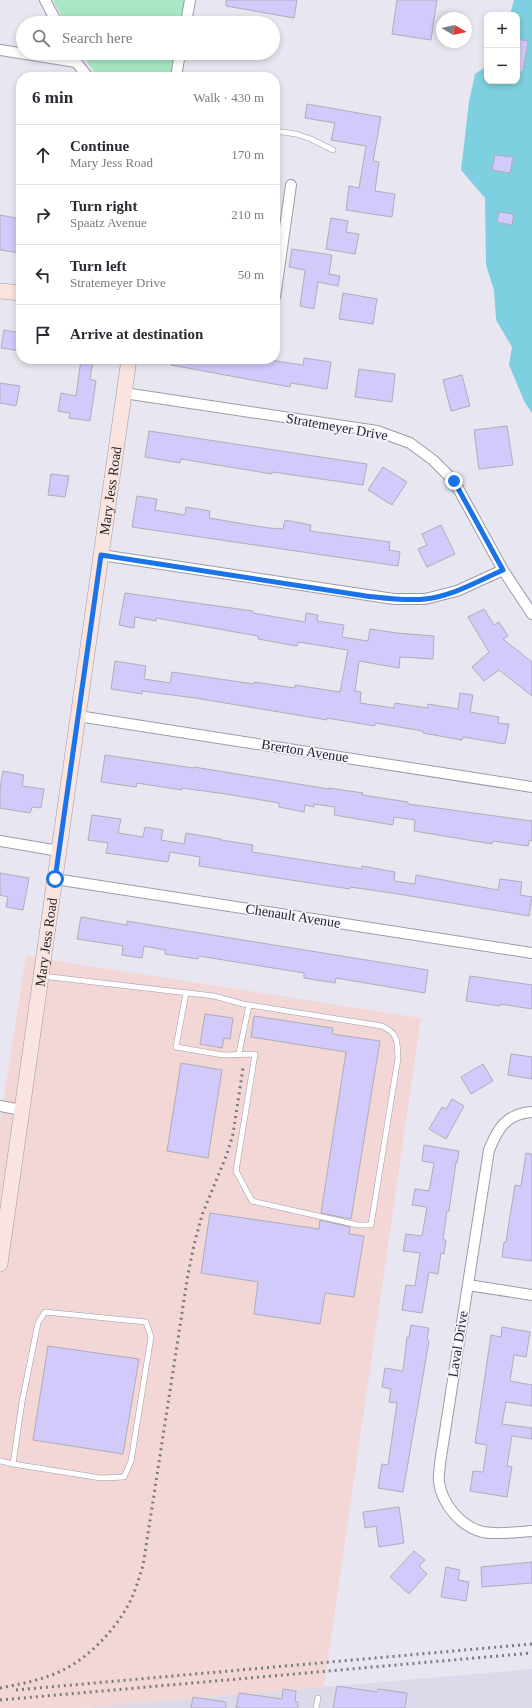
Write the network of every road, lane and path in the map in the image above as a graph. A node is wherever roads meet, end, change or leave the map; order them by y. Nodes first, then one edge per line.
1 (46, 0) edge
2 (190, 0) edge
3 (54, 16) edge
4 (187, 16) edge
5 (0, 50) edge
6 (16, 52) edge
7 (75, 60) edge
8 (179, 60) edge
9 (84, 72) edge
10 (177, 72) edge
11 (280, 132) edge
12 (333, 150) dead end
13 (291, 185) dead end
14 (280, 262) edge
15 (0, 291) edge
16 (16, 293) edge
17 (128, 364) edge
18 (124, 393) junction
19 (101, 555) junction
20 (503, 570) junction
21 (532, 614) edge
22 (78, 716) junction
23 (532, 787) edge
24 (0, 842) edge
25 (59, 851) junction
26 (55, 879) junction
27 (532, 953) edge
28 (41, 976) junction
29 (186, 993) junction
30 (249, 1005) junction
31 (239, 1054) junction
32 (0, 1106) edge
33 (21, 1110) junction
34 (532, 1112) edge
35 (0, 1264) edge
36 (468, 1285) junction
37 (532, 1295) edge
38 (0, 1461) edge
39 (13, 1464) junction
40 (532, 1531) edge
41 (318, 1698) dead end
42 (316, 1708) edge

1 - 3 street
2 - 4 street
5 - 6 street
7 - 9 street
8 - 10 street
11 - 12 lane
13 - 14 street
15 - 16 street
17 - 18 street, Mary Jess Road
18 - 19 street, Mary Jess Road
18 - 20 street, Stratemeyer Drive
19 - 20 street
19 - 22 street, Mary Jess Road
20 - 21 street, Stratemeyer Drive
22 - 23 street, Brerton Avenue
22 - 25 street, Mary Jess Road
24 - 25 street
25 - 26 street, Mary Jess Road
26 - 27 street, Chenault Avenue
26 - 28 street, Mary Jess Road
28 - 29 lane
28 - 33 street, Mary Jess Road
29 - 30 lane
29 - 31 lane
30 - 31 lane
30 - 31 lane
32 - 33 street
33 - 35 street, Mary Jess Road
34 - 36 street, Laval Drive
36 - 37 street
36 - 40 street, Laval Drive
38 - 39 lane
39 - 39 lane
41 - 42 lane

